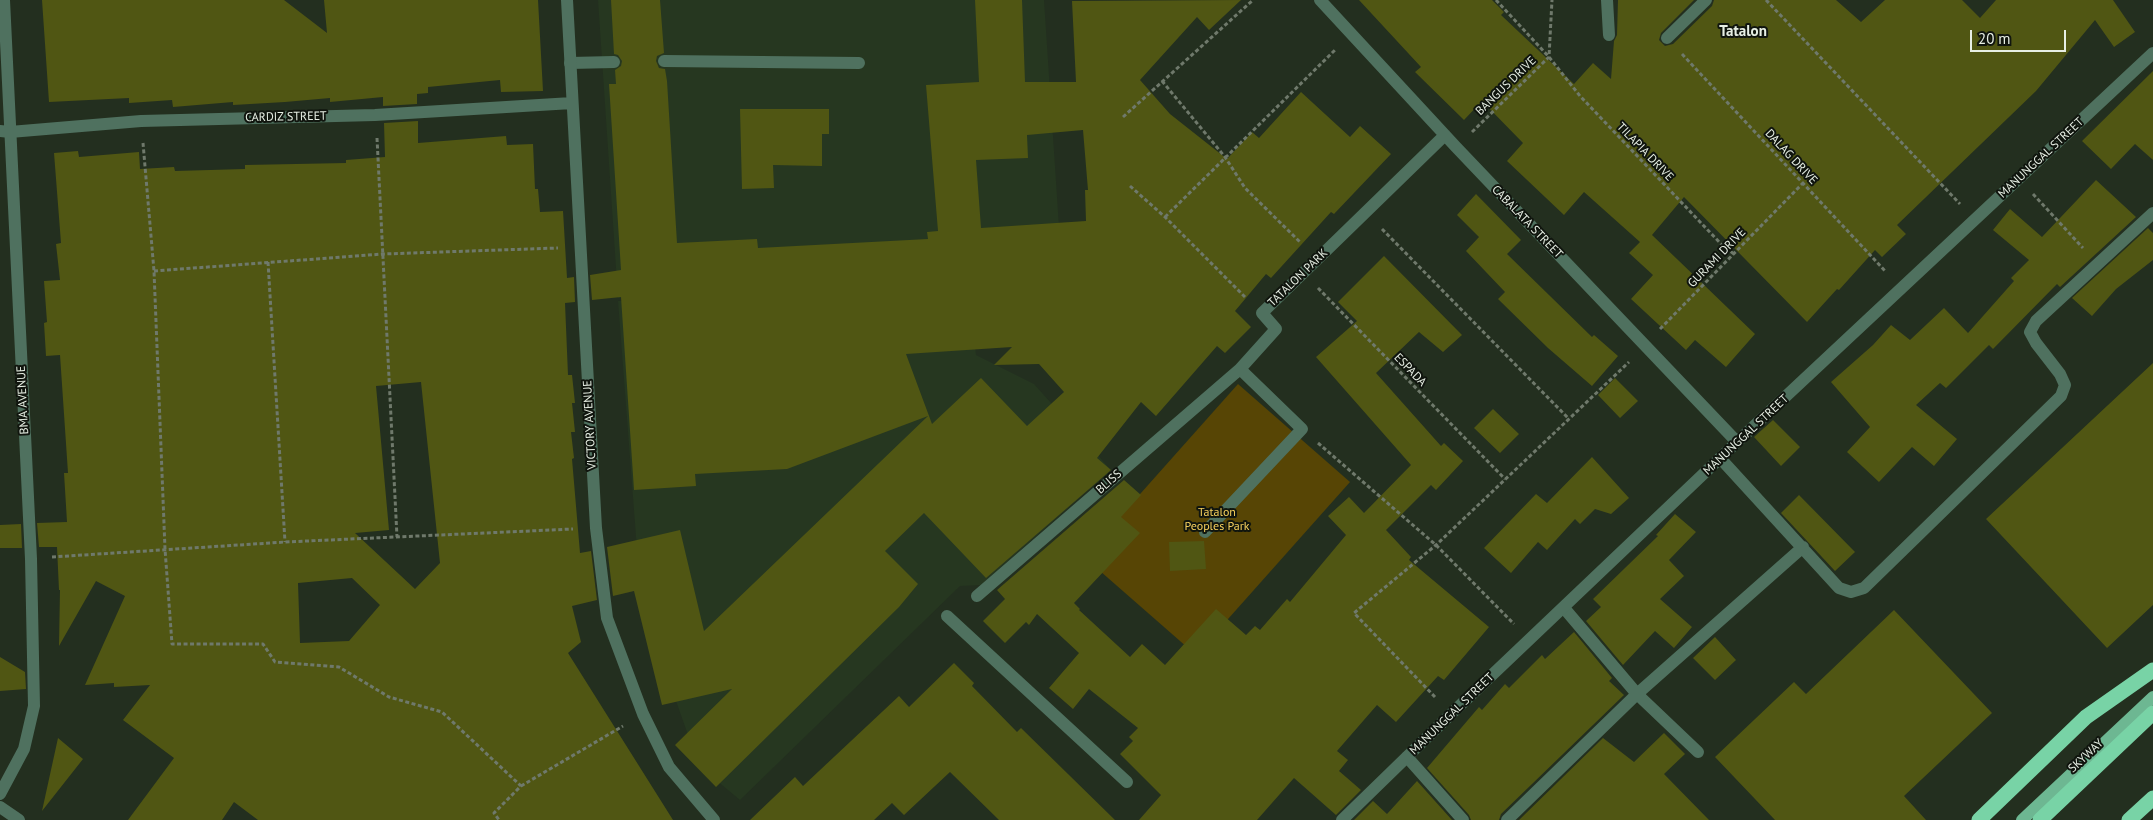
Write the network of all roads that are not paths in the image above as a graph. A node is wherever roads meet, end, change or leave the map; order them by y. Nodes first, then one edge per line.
1 (4, 0) edge
2 (567, 0) edge
3 (1320, 0) edge
4 (1607, 0) edge
5 (1706, 0) edge
6 (1609, 35) dead end
7 (1667, 38) road end
8 (2153, 53) edge
9 (664, 61) dead end
10 (614, 62) dead end
11 (570, 63) junction
12 (859, 63) dead end
13 (572, 103) junction
14 (5, 131) edge
15 (1445, 135) junction
16 (2153, 213) edge
17 (1240, 369) junction
18 (1737, 442) junction
19 (1720, 458) junction
20 (1205, 532) dead end
21 (1802, 547) junction
22 (977, 596) dead end
23 (1564, 608) junction
24 (947, 616) dead end
25 (2153, 670) edge
26 (1637, 694) junction
27 (2153, 697) edge
28 (2153, 713) edge
29 (1698, 752) dead end
30 (1407, 757) junction
31 (1127, 782) dead end
32 (0, 794) edge
33 (2153, 798) edge
34 (0, 807) edge
35 (20, 820) edge
36 (714, 820) edge
37 (1342, 820) edge
38 (1463, 820) edge
39 (1507, 820) edge
40 (1978, 820) edge
41 (2022, 820) edge
42 (2040, 820) edge
43 (2129, 820) edge

1 - 14 street, BMA AVENUE
2 - 11 street, VICTORY AVENUE
3 - 15 street, CABALATA STREET
4 - 6 street
5 - 7 street
8 - 18 street, MANUNGGAL STREET
9 - 12 street
10 - 11 street
11 - 13 street, VICTORY AVENUE
13 - 14 street, CARDIZ STREET
13 - 36 street, VICTORY AVENUE
14 - 32 street, BMA AVENUE
15 - 17 street, TATALON PARK
15 - 18 street, CABALATA STREET
16 - 21 street
17 - 20 street
17 - 22 street, BLISS
18 - 19 street, MANUNGGAL STREET
19 - 21 street
19 - 23 street, MANUNGGAL STREET
21 - 26 street
23 - 26 street
23 - 30 street, MANUNGGAL STREET
24 - 31 street
25 - 40 highway
26 - 29 street
26 - 39 street
27 - 41 main road
28 - 42 highway, SKYWAY
30 - 37 street, MANUNGGAL STREET
30 - 38 street
33 - 43 highway
34 - 35 street

